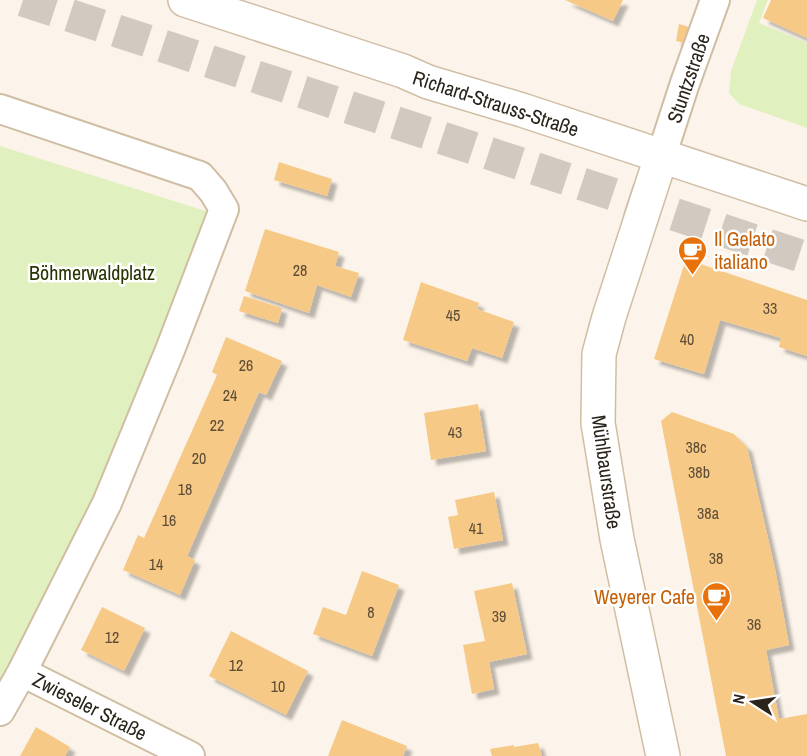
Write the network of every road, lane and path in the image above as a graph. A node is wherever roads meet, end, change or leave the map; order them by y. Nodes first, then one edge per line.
1 (185, 0) edge
2 (716, 0) edge
3 (0, 109) edge
4 (661, 157) junction
5 (807, 204) edge
6 (22, 672) junction
7 (0, 711) edge
8 (190, 756) edge
9 (663, 756) edge

1 - 4 main road, Richard-Strauss-Straße
2 - 4 street, Stuntzstraße
3 - 6 street
4 - 5 main road, Richard-Strauss-Straße
4 - 9 main road, Mühlbaurstraße
6 - 7 street
6 - 8 street, Zwieseler Straße

